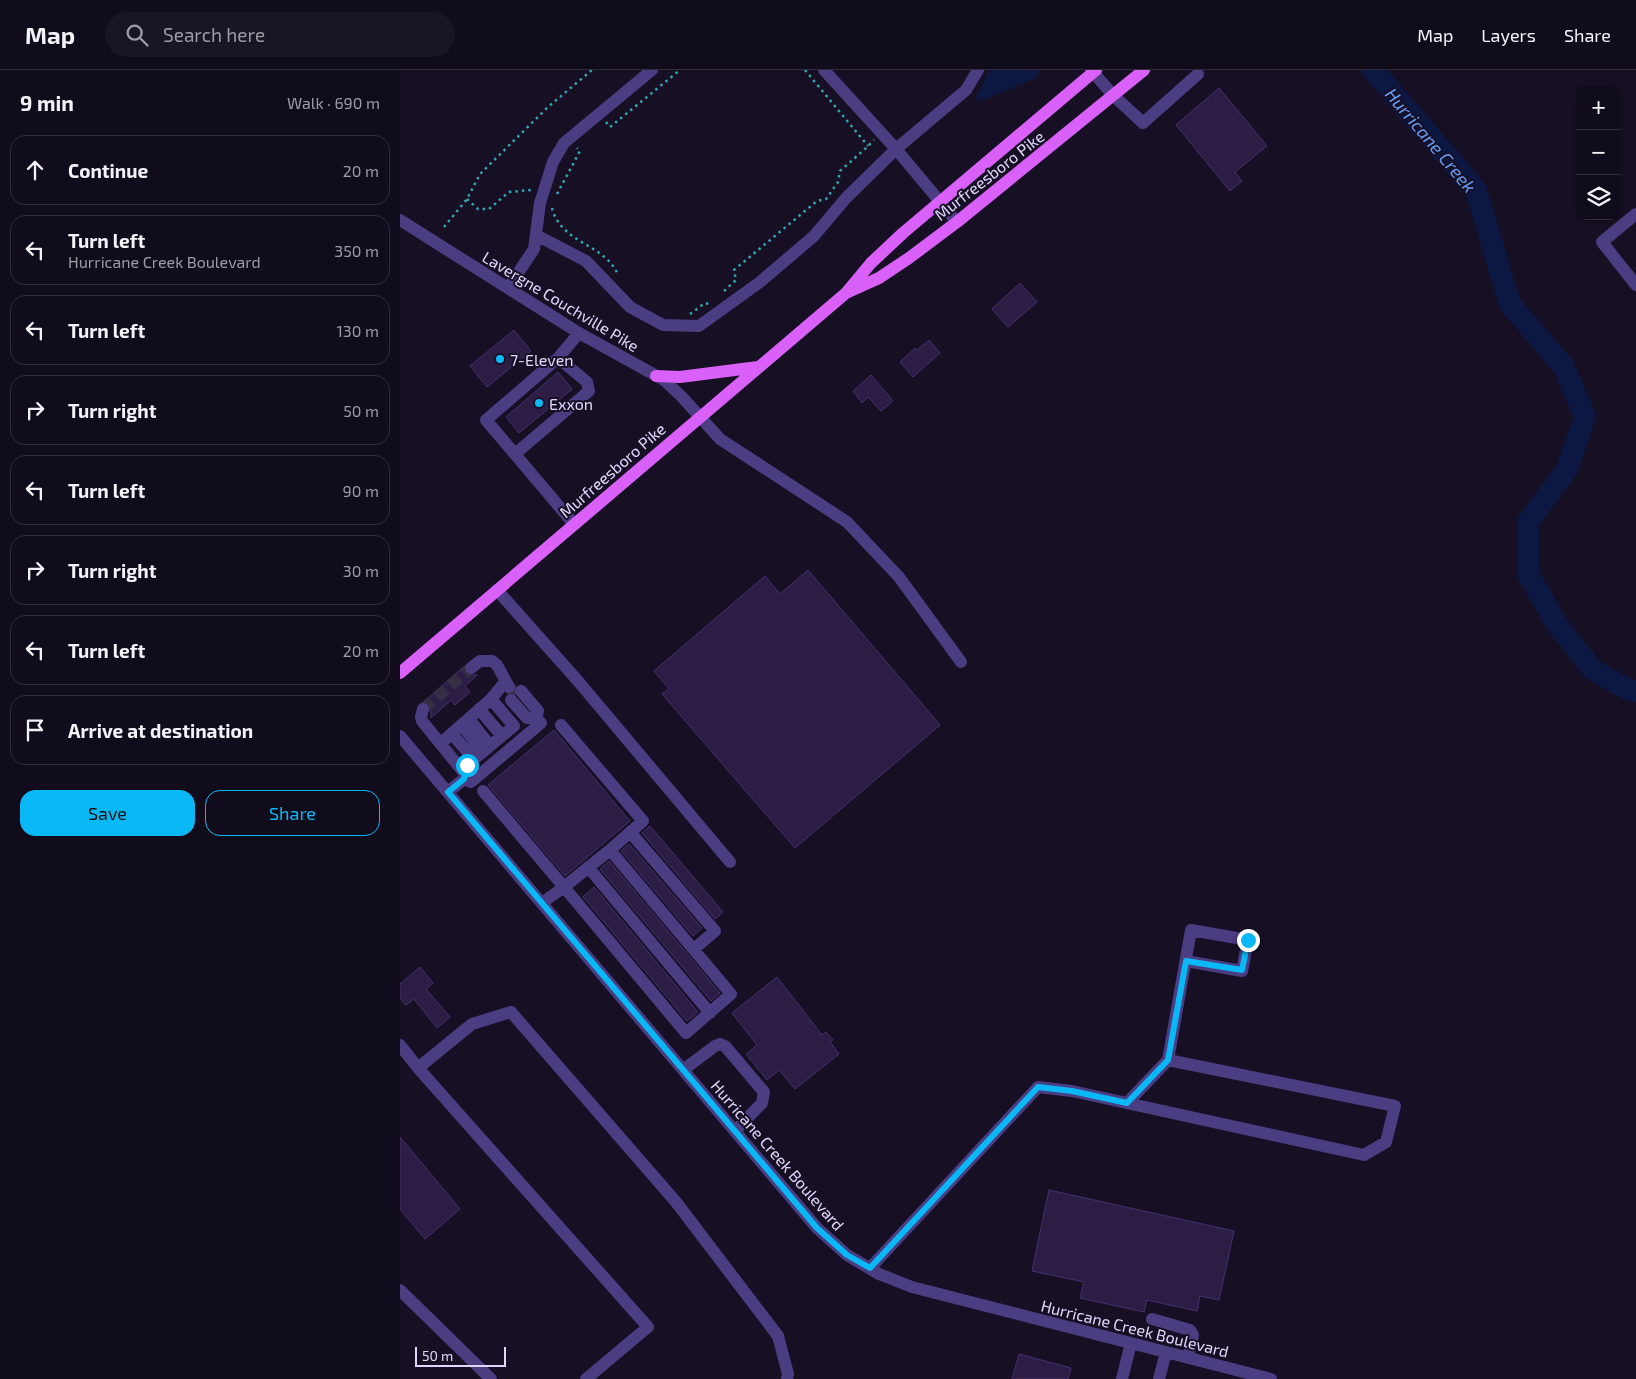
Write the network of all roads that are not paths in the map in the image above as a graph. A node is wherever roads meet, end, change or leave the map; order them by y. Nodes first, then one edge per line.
1 (652, 70) edge
2 (824, 70) edge
3 (978, 70) edge
4 (1144, 70) edge
5 (1093, 71) edge
6 (1198, 74) dead end
7 (1114, 96) junction
8 (896, 149) junction
9 (940, 202) junction
10 (1636, 214) edge
11 (400, 220) edge
12 (957, 222) junction
13 (536, 235) junction
14 (1636, 286) edge
15 (508, 288) junction
16 (846, 293) junction
17 (579, 333) junction
18 (558, 358) junction
19 (758, 367) junction
20 (656, 376) junction
21 (700, 416) junction
22 (515, 454) junction
23 (574, 524) junction
24 (497, 590) junction
25 (961, 662) dead end
26 (471, 668) tunnel mouth
27 (400, 674) edge
28 (512, 690) junction
29 (491, 699) junction
30 (424, 710) dead end
31 (466, 722) junction
32 (561, 725) dead end
33 (400, 736) edge
34 (441, 743) junction
35 (487, 748) junction
36 (464, 776) junction
37 (483, 791) dead end
38 (448, 792) junction
39 (630, 832) junction
40 (610, 850) junction
41 (730, 862) dead end
42 (588, 867) junction
43 (564, 886) junction
44 (542, 903) junction
45 (694, 949) junction
46 (1186, 961) junction
47 (710, 1013) junction
48 (400, 1045) edge
49 (1168, 1060) junction
50 (418, 1068) junction
51 (683, 1070) junction
52 (1127, 1103) junction
53 (735, 1131) junction
54 (870, 1268) junction
55 (400, 1290) edge
56 (1152, 1319) dead end
57 (1131, 1343) junction
58 (1166, 1352) junction
59 (1188, 1358) junction
60 (491, 1379) edge
61 (586, 1379) edge
62 (787, 1379) edge
63 (1122, 1379) edge
64 (1159, 1379) edge
65 (1271, 1379) edge

1 - 13 street
2 - 8 street
3 - 8 street
4 - 7 main road, Murfreesboro Pike
5 - 7 street
5 - 9 main road, Murfreesboro Pike
6 - 7 street
7 - 12 main road, Murfreesboro Pike
8 - 9 street
8 - 13 street
9 - 12 street
9 - 16 main road, Murfreesboro Pike
10 - 14 street
11 - 15 street, Lavergne Couchville Pike
12 - 16 main road, Murfreesboro Pike
13 - 15 street
15 - 17 street, Lavergne Couchville Pike
16 - 19 main road, Murfreesboro Pike
17 - 18 street
17 - 20 street, Lavergne Couchville Pike
18 - 22 street
18 - 22 street
19 - 20 main road
19 - 21 main road, Murfreesboro Pike
20 - 21 street, Lavergne Couchville Pike
21 - 23 main road, Murfreesboro Pike
21 - 25 street, Lavergne Couchville Pike
22 - 23 street
23 - 24 main road, Murfreesboro Pike
24 - 27 main road, Murfreesboro Pike
24 - 41 street
26 - 28 street
28 - 29 street
28 - 36 street
29 - 31 street
29 - 35 street
30 - 34 street
31 - 34 street
31 - 35 street
31 - 35 street
32 - 39 street
33 - 38 street, Hurricane Creek Boulevard
34 - 36 street
35 - 36 street
36 - 38 street
37 - 43 street
38 - 44 street, Hurricane Creek Boulevard
39 - 40 street
39 - 45 street
40 - 42 street
40 - 45 street
42 - 43 street
42 - 47 street
43 - 44 street
43 - 47 street
44 - 51 street, Hurricane Creek Boulevard
45 - 47 street
46 - 46 street
46 - 49 street
48 - 50 street
49 - 52 street
49 - 52 street
50 - 61 street
50 - 62 street
51 - 53 street, Hurricane Creek Boulevard
51 - 53 street
52 - 54 street
53 - 54 street, Hurricane Creek Boulevard
54 - 57 street, Hurricane Creek Boulevard
55 - 60 street
56 - 59 street
57 - 58 street, Hurricane Creek Boulevard
57 - 63 street
58 - 59 street, Hurricane Creek Boulevard
58 - 64 street
59 - 65 street, Hurricane Creek Boulevard

